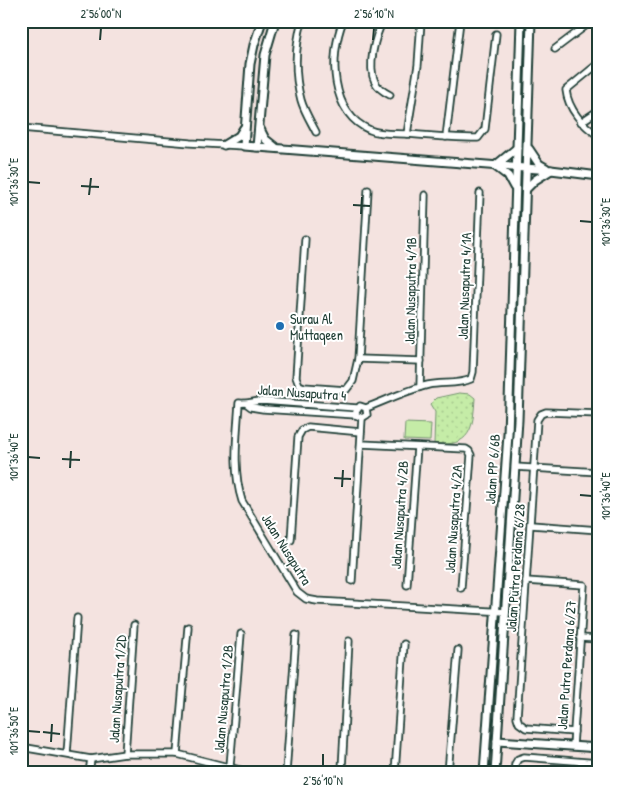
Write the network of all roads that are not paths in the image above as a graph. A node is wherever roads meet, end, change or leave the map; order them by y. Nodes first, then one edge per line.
1 (262, 21) edge
2 (275, 21) edge
3 (302, 21) edge
4 (342, 21) edge
5 (383, 21) edge
6 (421, 21) edge
7 (460, 21) edge
8 (521, 21) edge
9 (531, 21) edge
10 (592, 21) edge
11 (496, 34) dead end
12 (555, 49) dead end
13 (599, 63) edge
14 (390, 95) dead end
15 (599, 110) edge
16 (581, 122) junction
17 (259, 125) junction
18 (245, 127) junction
19 (21, 128) edge
20 (316, 132) dead end
21 (407, 134) junction
22 (599, 136) edge
23 (446, 137) junction
24 (224, 145) junction
25 (244, 146) junction
26 (257, 147) junction
27 (275, 148) junction
28 (517, 148) junction
29 (528, 148) junction
30 (495, 166) junction
31 (516, 168) junction
32 (527, 168) junction
33 (551, 170) junction
34 (599, 176) edge
35 (526, 189) junction
36 (368, 190) dead end
37 (515, 190) junction
38 (480, 193) dead end
39 (425, 195) dead end
40 (305, 239) dead end
41 (358, 359) junction
42 (420, 361) junction
43 (420, 387) junction
44 (239, 403) joint
45 (366, 408) junction
46 (358, 414) junction
47 (599, 414) edge
48 (361, 432) junction
49 (361, 444) junction
50 (417, 447) junction
51 (515, 467) junction
52 (535, 467) junction
53 (599, 472) edge
54 (530, 525) junction
55 (599, 530) edge
56 (291, 540) dead end
57 (352, 581) dead end
58 (526, 581) junction
59 (407, 585) dead end
60 (461, 588) dead end
61 (496, 611) junction
62 (506, 612) junction
63 (77, 618) dead end
64 (134, 625) dead end
65 (188, 627) dead end
66 (241, 634) dead end
67 (296, 635) dead end
68 (580, 638) junction
69 (599, 639) edge
70 (349, 641) dead end
71 (404, 644) dead end
72 (458, 650) dead end
73 (574, 732) junction
74 (497, 740) junction
75 (573, 746) junction
76 (21, 747) edge
77 (599, 748) edge
78 (67, 754) junction
79 (125, 754) junction
80 (177, 754) junction
81 (91, 759) junction
82 (599, 763) edge
83 (230, 766) junction
84 (89, 773) edge
85 (252, 773) edge
86 (286, 773) edge
87 (373, 773) edge
88 (395, 773) edge
89 (448, 773) edge
90 (484, 773) edge
91 (495, 773) edge
92 (514, 773) edge

1 - 18 street
2 - 17 street
3 - 20 street
4 - 21 street
5 - 14 street
6 - 21 street
7 - 23 street
8 - 28 street, Jalan PP 6/6B
9 - 29 street, Jalan PP 6/6B
10 - 12 street
11 - 23 street
13 - 16 street
15 - 16 street
16 - 22 street
17 - 26 street
17 - 27 street
18 - 24 street
18 - 25 street
19 - 24 street
21 - 23 street
24 - 25 street
25 - 26 street
26 - 27 street
27 - 30 street
28 - 30 street
28 - 31 street, Jalan PP 6/6B
29 - 32 street, Jalan PP 6/6B
29 - 33 street
30 - 31 street
30 - 37 street
31 - 32 street
31 - 37 street, Jalan PP 6/6B
32 - 33 street
32 - 35 street, Jalan PP 6/6B
33 - 34 street
33 - 35 street
35 - 51 street, Jalan PP 6/6B
36 - 41 street
37 - 61 street, Jalan PP 6/6B
38 - 43 street, Jalan Nusaputra 4/1A
39 - 42 street, Jalan Nusaputra 4/1B
40 - 41 street
41 - 42 street
42 - 43 street, Jalan Nusaputra 4/1B
43 - 45 street
44 - 46 street, Jalan Nusaputra 4
44 - 61 street, Jalan Nusaputra
45 - 46 street, Jalan Nusaputra 4
45 - 46 street
46 - 48 street
47 - 52 street, Jalan Putra Perdana 6/28
48 - 49 street
48 - 56 street
49 - 50 street
49 - 57 street
50 - 59 street, Jalan Nusaputra 4/2B
50 - 60 street, Jalan Nusaputra 4/2A
51 - 52 street
51 - 62 street, Jalan PP 6/6B
52 - 53 street
52 - 54 street, Jalan Putra Perdana 6/28
54 - 55 street
54 - 58 street, Jalan Putra Perdana 6/28
58 - 68 street, Jalan Putra Perdana 6/27
58 - 73 street, Jalan Putra Perdana 6/28
61 - 62 street, Jalan Nusaputra
61 - 90 street, Jalan PP 6/6B
62 - 74 street, Jalan PP 6/6B
63 - 78 street
64 - 79 street, Jalan Nusaputra 1/2D
65 - 80 street
66 - 83 street, Jalan Nusaputra 1/2B
67 - 86 street
68 - 69 street
68 - 73 street, Jalan Putra Perdana 6/27
70 - 87 street
71 - 88 street
72 - 89 street
73 - 75 street, Jalan Putra Perdana 6/27
74 - 75 street
74 - 91 street, Jalan PP 6/6B
75 - 77 street
76 - 78 street
78 - 81 street
79 - 80 street
79 - 81 street
80 - 83 street
81 - 84 street
82 - 92 street
83 - 85 street

